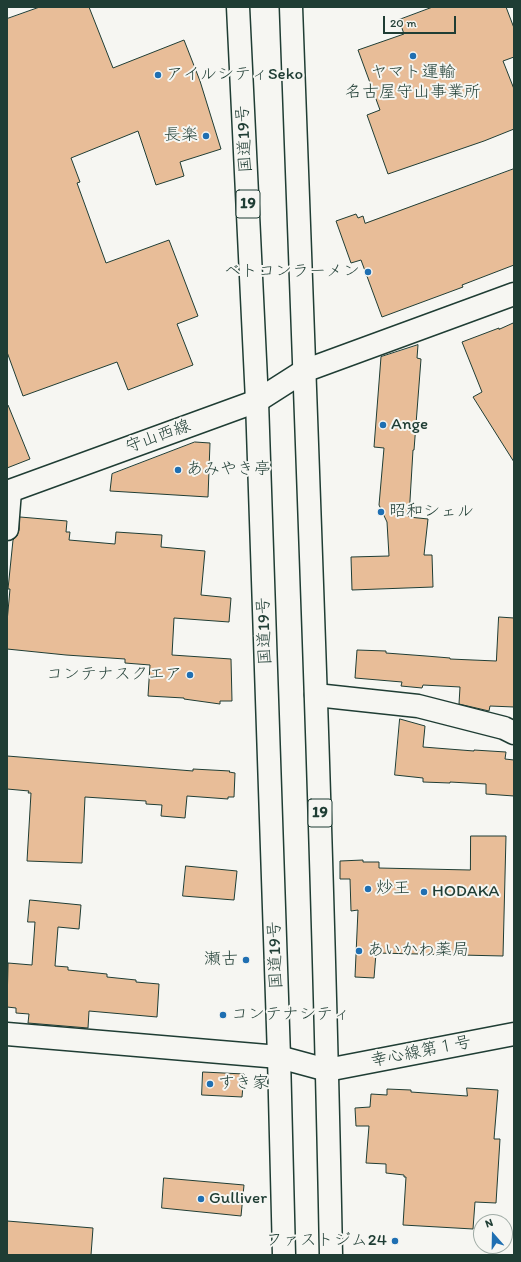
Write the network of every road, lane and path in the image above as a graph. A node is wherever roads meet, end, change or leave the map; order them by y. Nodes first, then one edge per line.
1 (238, 7) edge
2 (291, 7) edge
3 (514, 294) edge
4 (304, 371) junction
5 (258, 401) junction
6 (8, 491) edge
7 (7, 529) edge
8 (316, 695) junction
9 (514, 733) edge
10 (7, 1034) edge
11 (514, 1034) edge
12 (279, 1057) junction
13 (328, 1070) junction
14 (284, 1255) edge
15 (331, 1255) edge

1 - 5 main road, 国道19号 / 19
2 - 4 main road, 19
3 - 4 main road, 守山西線
4 - 5 main road, 守山西線
4 - 8 main road, 19
5 - 6 main road, 守山西線
5 - 12 main road, 国道19号 / 19
6 - 7 main road
8 - 9 main road
8 - 13 main road, 19
10 - 12 main road
11 - 13 main road, 幸心線第１号
12 - 13 main road
12 - 14 main road, 国道19号 / 19
13 - 15 main road, 19

